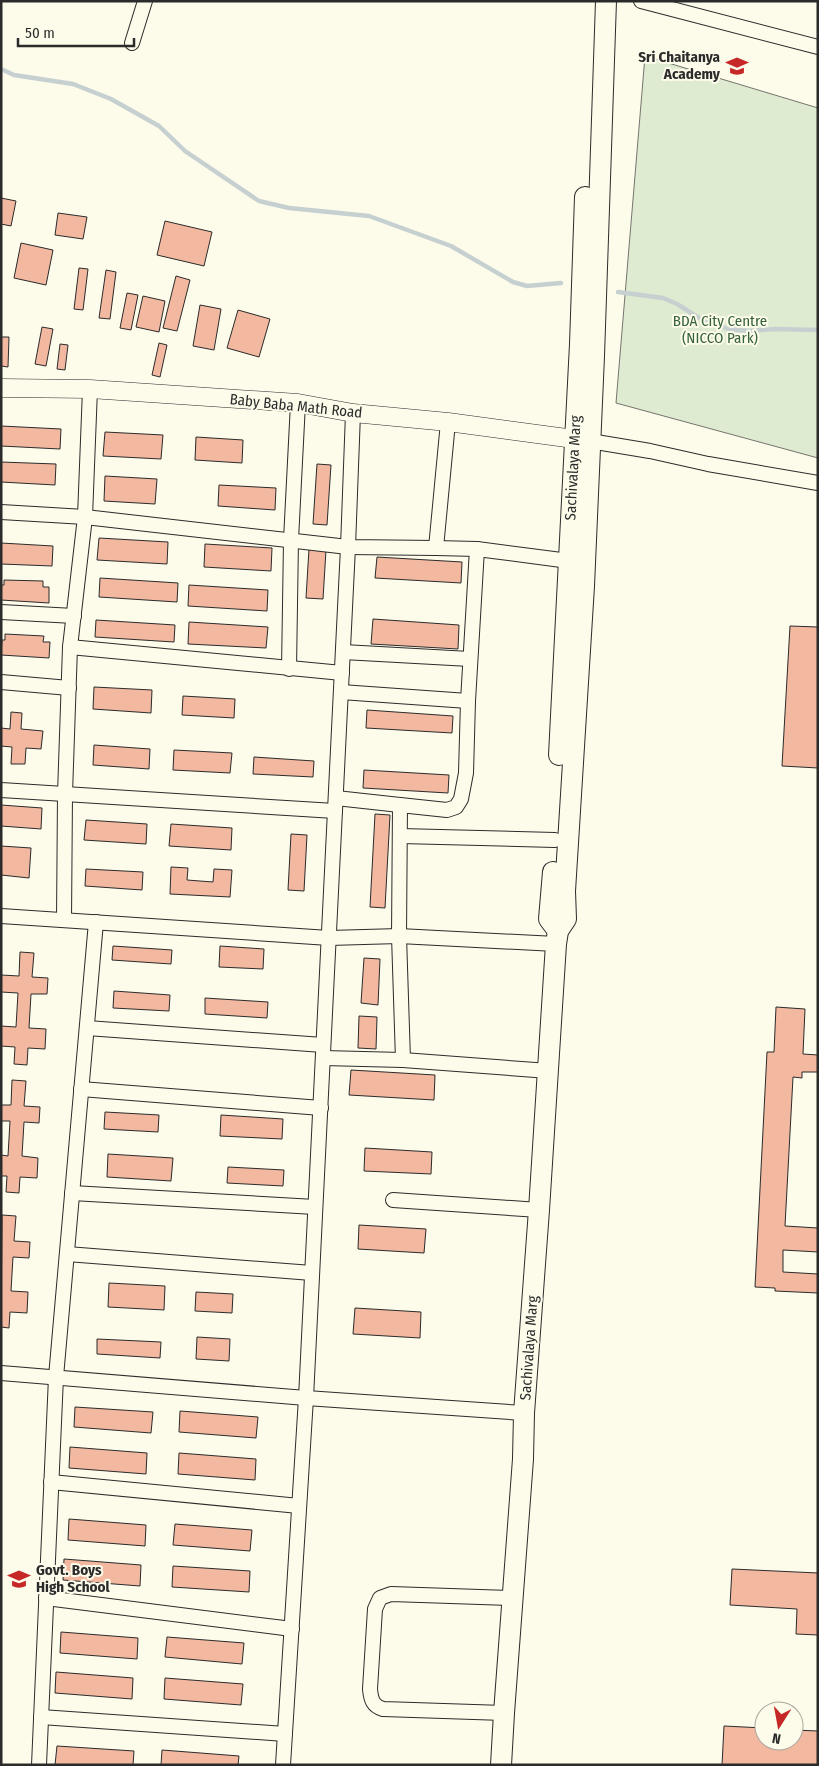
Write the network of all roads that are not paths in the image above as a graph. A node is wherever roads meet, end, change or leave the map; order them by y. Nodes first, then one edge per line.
1 (145, 1) edge
2 (592, 1) edge
3 (606, 1) edge
4 (641, 1) edge
5 (132, 43) dead end
6 (818, 47) edge
7 (1, 388) edge
8 (90, 389) junction
9 (298, 403) junction
10 (352, 412) junction
11 (448, 422) junction
12 (582, 440) junction
13 (818, 483) edge
14 (1, 512) edge
15 (85, 517) junction
16 (291, 540) junction
17 (348, 546) junction
18 (436, 548) junction
19 (477, 549) junction
20 (569, 562) junction
21 (1, 612) edge
22 (74, 616) junction
23 (70, 647) junction
24 (343, 652) junction
25 (470, 658) junction
26 (289, 669) junction
27 (342, 674) junction
28 (1, 682) edge
29 (69, 688) junction
30 (341, 692) junction
31 (468, 701) junction
32 (1, 790) edge
33 (65, 794) junction
34 (335, 805) junction
35 (400, 805) junction
36 (400, 836) junction
37 (555, 840) junction
38 (1, 916) edge
39 (64, 920) junction
40 (96, 922) junction
41 (399, 936) junction
42 (329, 938) junction
43 (557, 938) junction
44 (87, 1028) junction
45 (323, 1052) junction
46 (403, 1060) junction
47 (549, 1071) junction
48 (81, 1089) junction
49 (320, 1108) junction
50 (72, 1193) junction
51 (393, 1200) dead end
52 (316, 1207) junction
53 (539, 1210) junction
54 (67, 1254) junction
55 (312, 1274) junction
56 (1, 1373) edge
57 (56, 1377) junction
58 (306, 1398) junction
59 (524, 1412) junction
60 (52, 1482) junction
61 (300, 1506) junction
62 (46, 1598) junction
63 (514, 1598) junction
64 (292, 1629) junction
65 (504, 1713) junction
66 (41, 1717) junction
67 (285, 1734) junction
68 (39, 1765) edge
69 (283, 1765) edge
70 (501, 1765) edge

1 - 5 street
2 - 12 main road, Sachivalaya Marg
3 - 12 main road, Sachivalaya Marg
4 - 6 street
7 - 8 street, Baby Baba Math Road
8 - 9 street, Baby Baba Math Road
8 - 15 street
9 - 10 street, Baby Baba Math Road
9 - 16 street
10 - 11 street, Baby Baba Math Road
10 - 17 street
11 - 12 street, Baby Baba Math Road
11 - 18 street
12 - 13 street
12 - 20 main road, Sachivalaya Marg
12 - 43 main road, Sachivalaya Marg
14 - 15 street
15 - 16 street
15 - 22 street
16 - 17 street
16 - 26 street
17 - 18 street
17 - 24 street
18 - 19 street
19 - 20 street
19 - 25 street
20 - 37 main road, Sachivalaya Marg
21 - 22 street
22 - 23 street
23 - 26 street
23 - 29 street
24 - 25 street
24 - 27 street
25 - 31 street
26 - 27 street
27 - 30 street
28 - 29 street
29 - 33 street
30 - 31 street
30 - 34 street
31 - 35 street
32 - 33 street
33 - 34 street
33 - 39 street
34 - 35 street
34 - 42 street
35 - 36 street
36 - 37 street
36 - 41 street
37 - 43 main road, Sachivalaya Marg
38 - 39 street
39 - 40 street
40 - 42 street
40 - 44 street
41 - 42 street
41 - 43 street
41 - 46 street
42 - 45 street
43 - 47 main road, Sachivalaya Marg
44 - 45 street
44 - 48 street
45 - 46 street
45 - 49 street
46 - 47 street
47 - 53 main road, Sachivalaya Marg
48 - 49 street
48 - 50 street
49 - 52 street
50 - 52 street
50 - 54 street
51 - 53 street
52 - 55 street
53 - 59 main road, Sachivalaya Marg
54 - 55 street
54 - 57 street
55 - 58 street
56 - 57 street
57 - 58 street
57 - 60 street
58 - 59 street
58 - 61 street
59 - 63 main road, Sachivalaya Marg
60 - 61 street
60 - 62 street
61 - 64 street
62 - 64 street
62 - 66 street
63 - 65 main road, Sachivalaya Marg
63 - 65 street
64 - 67 street
65 - 70 main road, Sachivalaya Marg
66 - 67 street
66 - 68 street
67 - 69 street

